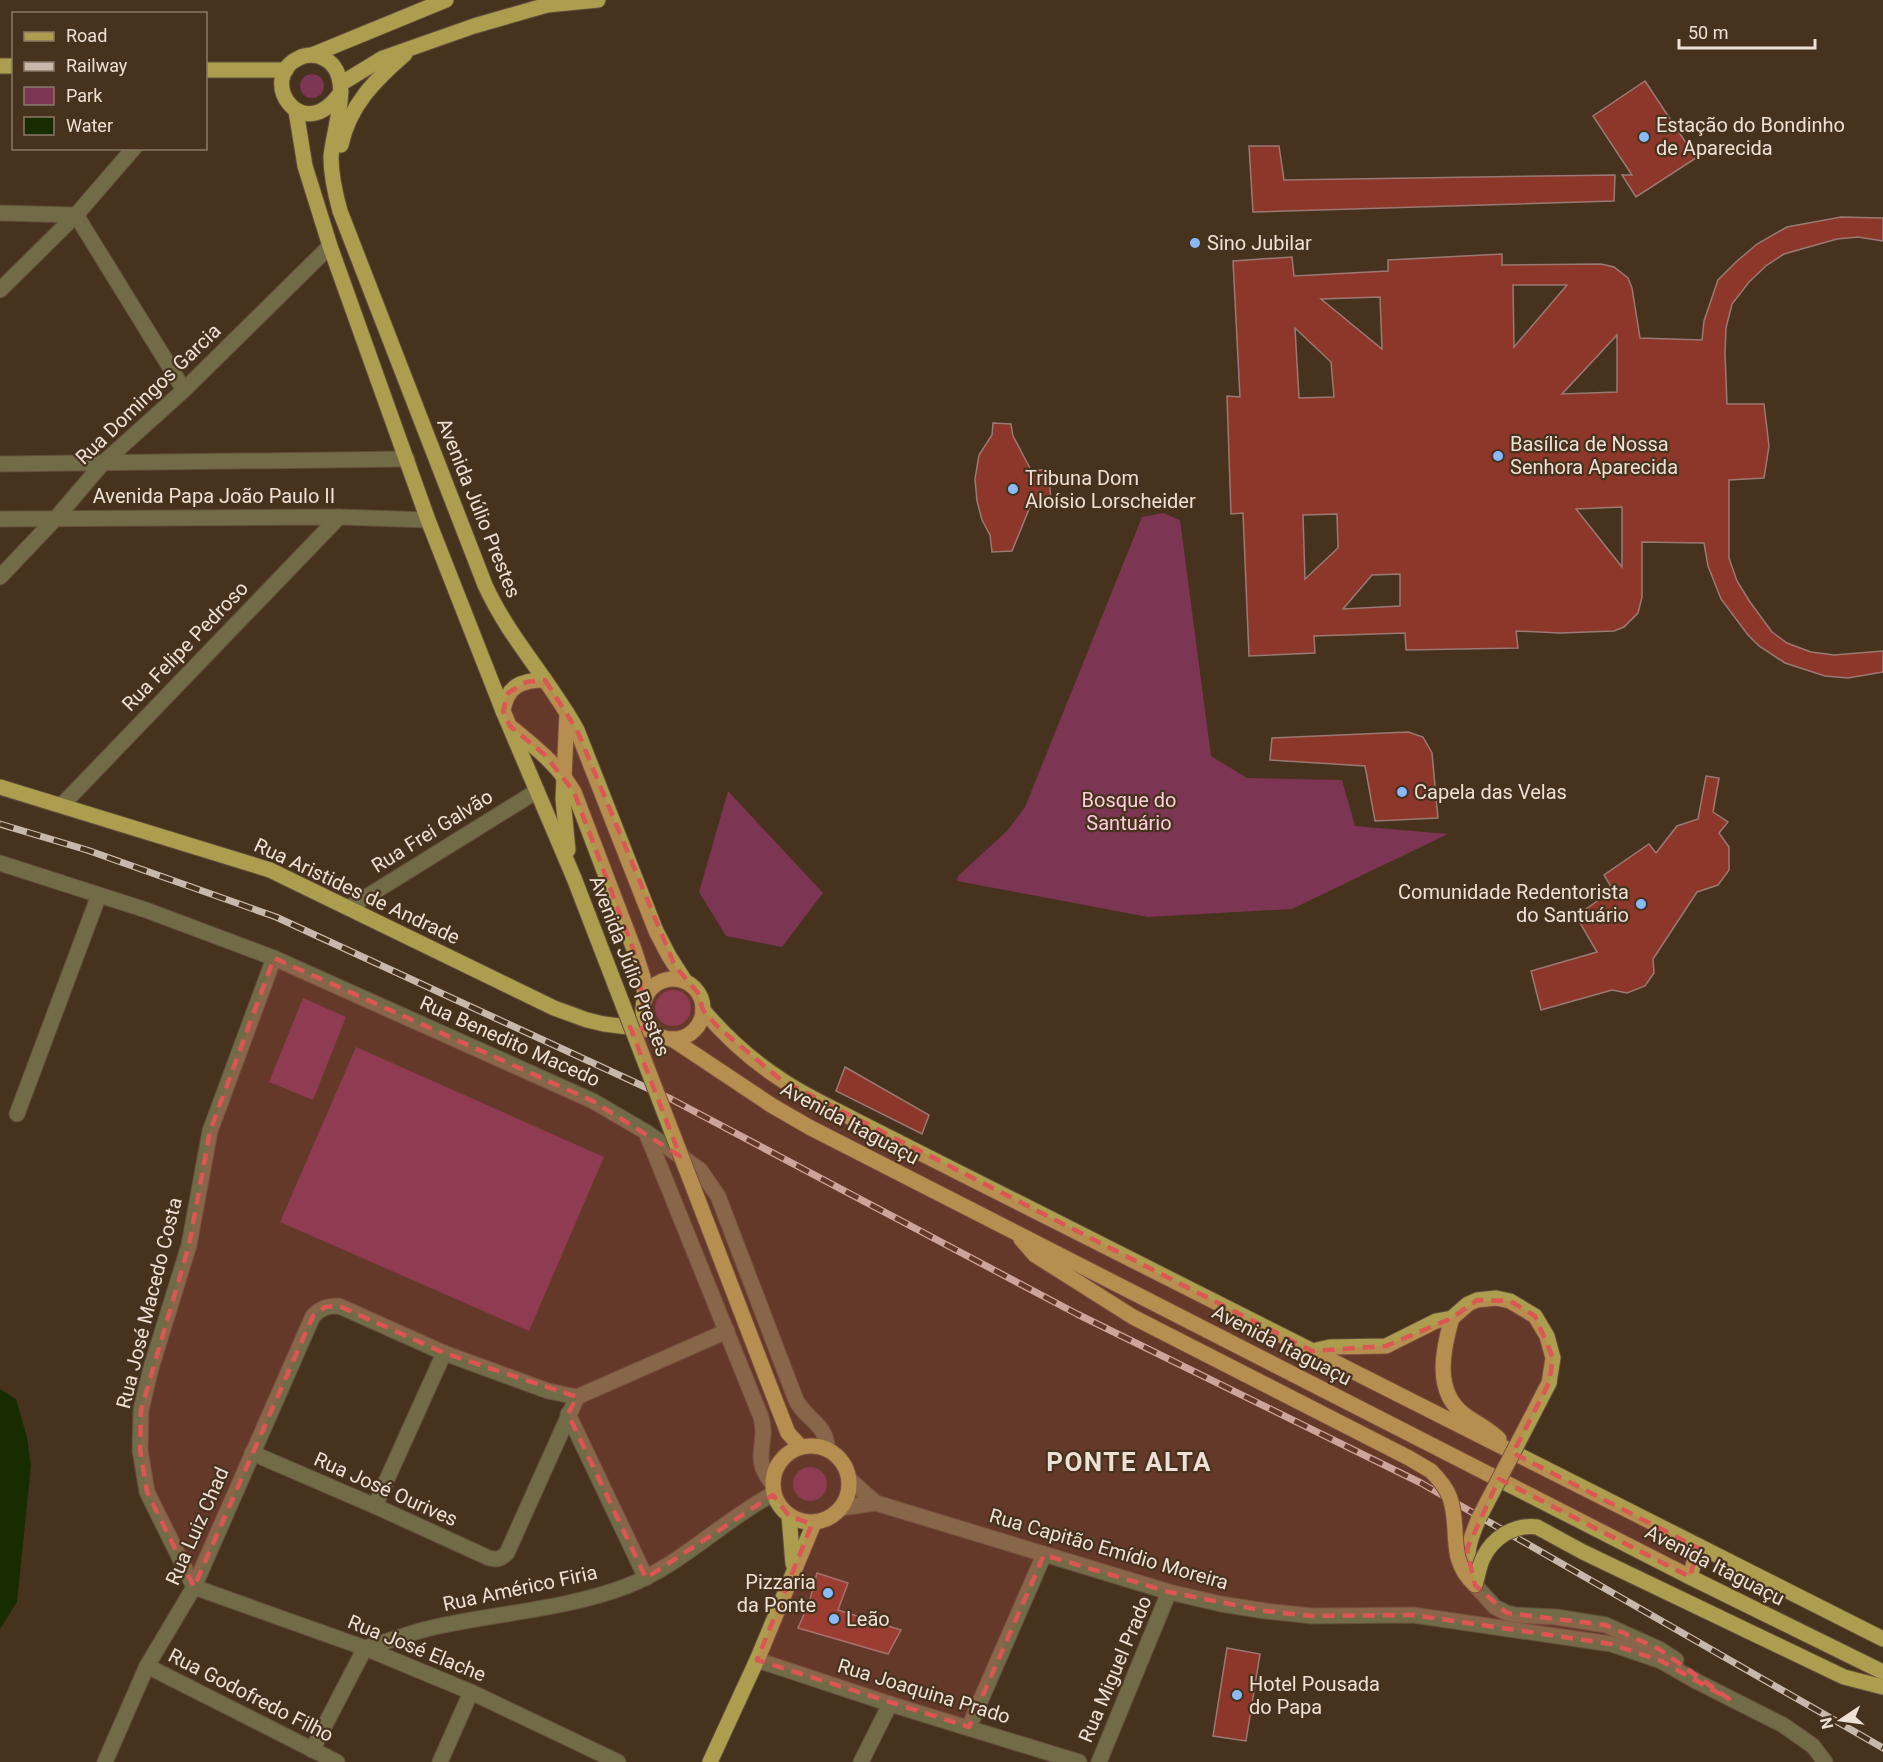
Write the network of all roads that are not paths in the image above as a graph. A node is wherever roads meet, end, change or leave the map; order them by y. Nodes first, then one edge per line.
1 (446, 0) edge
2 (598, 0) edge
3 (408, 50) junction
4 (312, 55) junction
5 (207, 70) edge
6 (286, 70) junction
7 (341, 87) junction
8 (296, 111) junction
9 (132, 150) edge
10 (340, 211) junction
11 (0, 213) edge
12 (76, 215) junction
13 (330, 246) junction
14 (0, 290) edge
15 (184, 390) junction
16 (427, 436) junction
17 (404, 452) junction
18 (103, 463) junction
19 (0, 464) edge
20 (57, 517) junction
21 (339, 517) junction
22 (0, 519) edge
23 (428, 520) junction
24 (0, 577) edge
25 (545, 680) junction
26 (567, 712) junction
27 (507, 718) junction
28 (564, 776) junction
29 (0, 787) edge
30 (537, 792) junction
31 (62, 805) junction
32 (0, 863) edge
33 (572, 873) junction
34 (99, 895) junction
35 (350, 907) junction
36 (274, 958) junction
37 (685, 981) junction
38 (644, 1002) junction
39 (703, 1010) junction
40 (621, 1026) junction
41 (652, 1030) junction
42 (672, 1039) junction
43 (17, 1114) dead end
44 (646, 1132) junction
45 (1015, 1232) junction
46 (1452, 1318) junction
47 (727, 1331) junction
48 (1312, 1351) junction
49 (444, 1353) junction
50 (577, 1397) junction
51 (568, 1413) junction
52 (826, 1449) junction
53 (1505, 1449) junction
54 (794, 1450) junction
55 (252, 1453) junction
56 (849, 1479) junction
57 (773, 1489) junction
58 (876, 1503) junction
59 (375, 1506) junction
60 (841, 1508) junction
61 (789, 1516) junction
62 (814, 1523) junction
63 (1698, 1548) junction
64 (1044, 1554) junction
65 (793, 1570) junction
66 (1690, 1577) junction
67 (646, 1578) junction
68 (1475, 1585) junction
69 (194, 1587) junction
70 (1169, 1592) junction
71 (1883, 1640) edge
72 (365, 1648) junction
73 (757, 1660) junction
74 (147, 1666) junction
75 (1883, 1672) edge
76 (1883, 1687) edge
77 (471, 1692) junction
78 (1730, 1699) junction
79 (890, 1704) junction
80 (969, 1727) junction
81 (312, 1750) junction
82 (105, 1762) edge
83 (337, 1762) edge
84 (440, 1762) edge
85 (618, 1762) edge
86 (710, 1762) edge
87 (861, 1762) edge
88 (1079, 1762) edge
89 (1099, 1762) edge
90 (1825, 1762) edge

1 - 4 main road
2 - 3 main road
3 - 7 main road
3 - 10 main road
4 - 6 main road
4 - 7 main road
5 - 6 main road
6 - 8 main road
7 - 8 main road
7 - 10 main road, Avenida Júlio Prestes
8 - 13 main road, Avenida Júlio Prestes
9 - 12 street
10 - 16 main road, Avenida Júlio Prestes
11 - 12 street
12 - 14 street
12 - 15 street
13 - 15 street, Rua Domingos Garcia
13 - 17 main road, Avenida Júlio Prestes
15 - 18 street, Rua Domingos Garcia
16 - 17 main road
16 - 25 main road, Avenida Júlio Prestes
17 - 18 street, Avenida Papa João Paulo II
17 - 23 main road, Avenida Júlio Prestes
18 - 19 street, Avenida Papa João Paulo II
18 - 20 street, Rua Domingos Garcia
20 - 21 street, Avenida Papa João Paulo II
20 - 22 street, Avenida Papa João Paulo II
20 - 24 street, Rua Domingos Garcia
21 - 23 street, Avenida Papa João Paulo II
21 - 31 street, Rua Felipe Pedroso
23 - 27 main road, Avenida Júlio Prestes
25 - 26 main road, Avenida Júlio Prestes
25 - 27 main road
26 - 28 main road
26 - 37 main road, Avenida Júlio Prestes
27 - 28 main road, Avenida Júlio Prestes
27 - 30 main road, Avenida Júlio Prestes
28 - 33 main road
28 - 38 main road, Avenida Júlio Prestes
29 - 31 main road, Rua Aristides de Andrade
30 - 33 main road, Avenida Júlio Prestes
30 - 35 street, Rua Frei Galvão
31 - 35 main road, Rua Aristides de Andrade
32 - 34 street, Rua Benedito Macedo
33 - 54 main road, Avenida Júlio Prestes, bridge
34 - 36 street, Rua Benedito Macedo
34 - 43 street
35 - 40 main road, Rua Aristides de Andrade
36 - 44 street, Rua Benedito Macedo
36 - 69 street, Rua José Macedo Costa
37 - 38 main road
37 - 39 main road
38 - 40 main road
38 - 41 main road
39 - 42 main road
39 - 48 main road, Avenida Itaguaçu
40 - 41 main road, Rua Aristides de Andrade
41 - 42 main road
42 - 45 main road, Avenida Itaguaçu
44 - 47 street
44 - 52 street
45 - 66 main road, Avenida Itaguaçu
45 - 68 main road, bridge
46 - 48 main road
46 - 53 main road
46 - 68 main road, bridge
47 - 50 street
47 - 57 street
48 - 53 main road, Avenida Itaguaçu
49 - 50 street
49 - 55 street, Rua Luiz Chad
49 - 59 street
50 - 51 street
51 - 59 street, Rua José Ourives
51 - 67 street
52 - 54 main road
52 - 56 main road
53 - 63 main road, Avenida Itaguaçu
54 - 57 main road
55 - 59 street, Rua José Ourives
55 - 69 street, Rua Luiz Chad
56 - 58 street, Rua Capitão Emídio Moreira
56 - 60 main road
57 - 61 main road
57 - 67 street, Rua Américo Firia
58 - 60 street, Rua Capitão Emídio Moreira
58 - 64 street, Rua Capitão Emídio Moreira
60 - 62 main road
61 - 62 main road
61 - 65 main road
62 - 65 main road
63 - 66 main road
63 - 71 main road, Avenida Itaguaçu
64 - 70 street, Rua Capitão Emídio Moreira
64 - 80 street
65 - 73 main road
66 - 75 main road, Avenida Itaguaçu
67 - 72 street, Rua Américo Firia
68 - 76 main road, bridge
68 - 78 street
69 - 72 street, Rua José Elache
69 - 74 street, Rua Luiz Chad
70 - 78 street, Rua Capitão Emídio Moreira
70 - 89 street, Rua Miguel Prado
72 - 77 street, Rua José Elache
72 - 81 street
73 - 79 street, Rua Joaquina Prado
73 - 86 main road
74 - 81 street, Rua Godofredo Filho
74 - 82 street, Rua Luiz Chad
77 - 84 street
77 - 85 street, Rua José Elache
78 - 90 street, Rua Capitão Emídio Moreira
79 - 80 street, Rua Joaquina Prado
79 - 87 street
80 - 88 street, Rua Joaquina Prado
81 - 83 street, Rua Godofredo Filho

